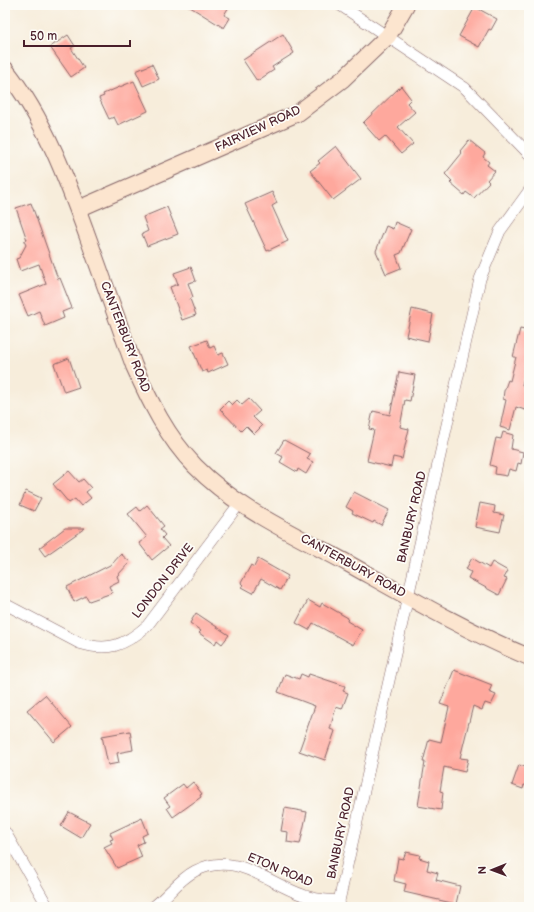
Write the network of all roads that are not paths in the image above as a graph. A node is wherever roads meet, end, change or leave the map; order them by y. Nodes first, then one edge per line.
1 (340, 5) edge
2 (406, 5) edge
3 (388, 36) junction
4 (5, 69) edge
5 (529, 154) edge
6 (529, 191) edge
7 (78, 209) junction
8 (239, 504) junction
9 (407, 596) junction
10 (5, 604) edge
11 (529, 657) edge
12 (5, 832) edge
13 (340, 904) edge
14 (48, 907) edge
15 (153, 907) edge

1 - 3 street
2 - 3 street, FAIRVIEW ROAD
3 - 5 street
3 - 7 street, FAIRVIEW ROAD
4 - 7 street, CANTERBURY ROAD
6 - 9 street, BANBURY ROAD
7 - 8 street, CANTERBURY ROAD
8 - 9 street, CANTERBURY ROAD
8 - 10 street, LONDON DRIVE
9 - 11 street, CANTERBURY ROAD
9 - 13 street, BANBURY ROAD
12 - 14 street
13 - 15 street, ETON ROAD

